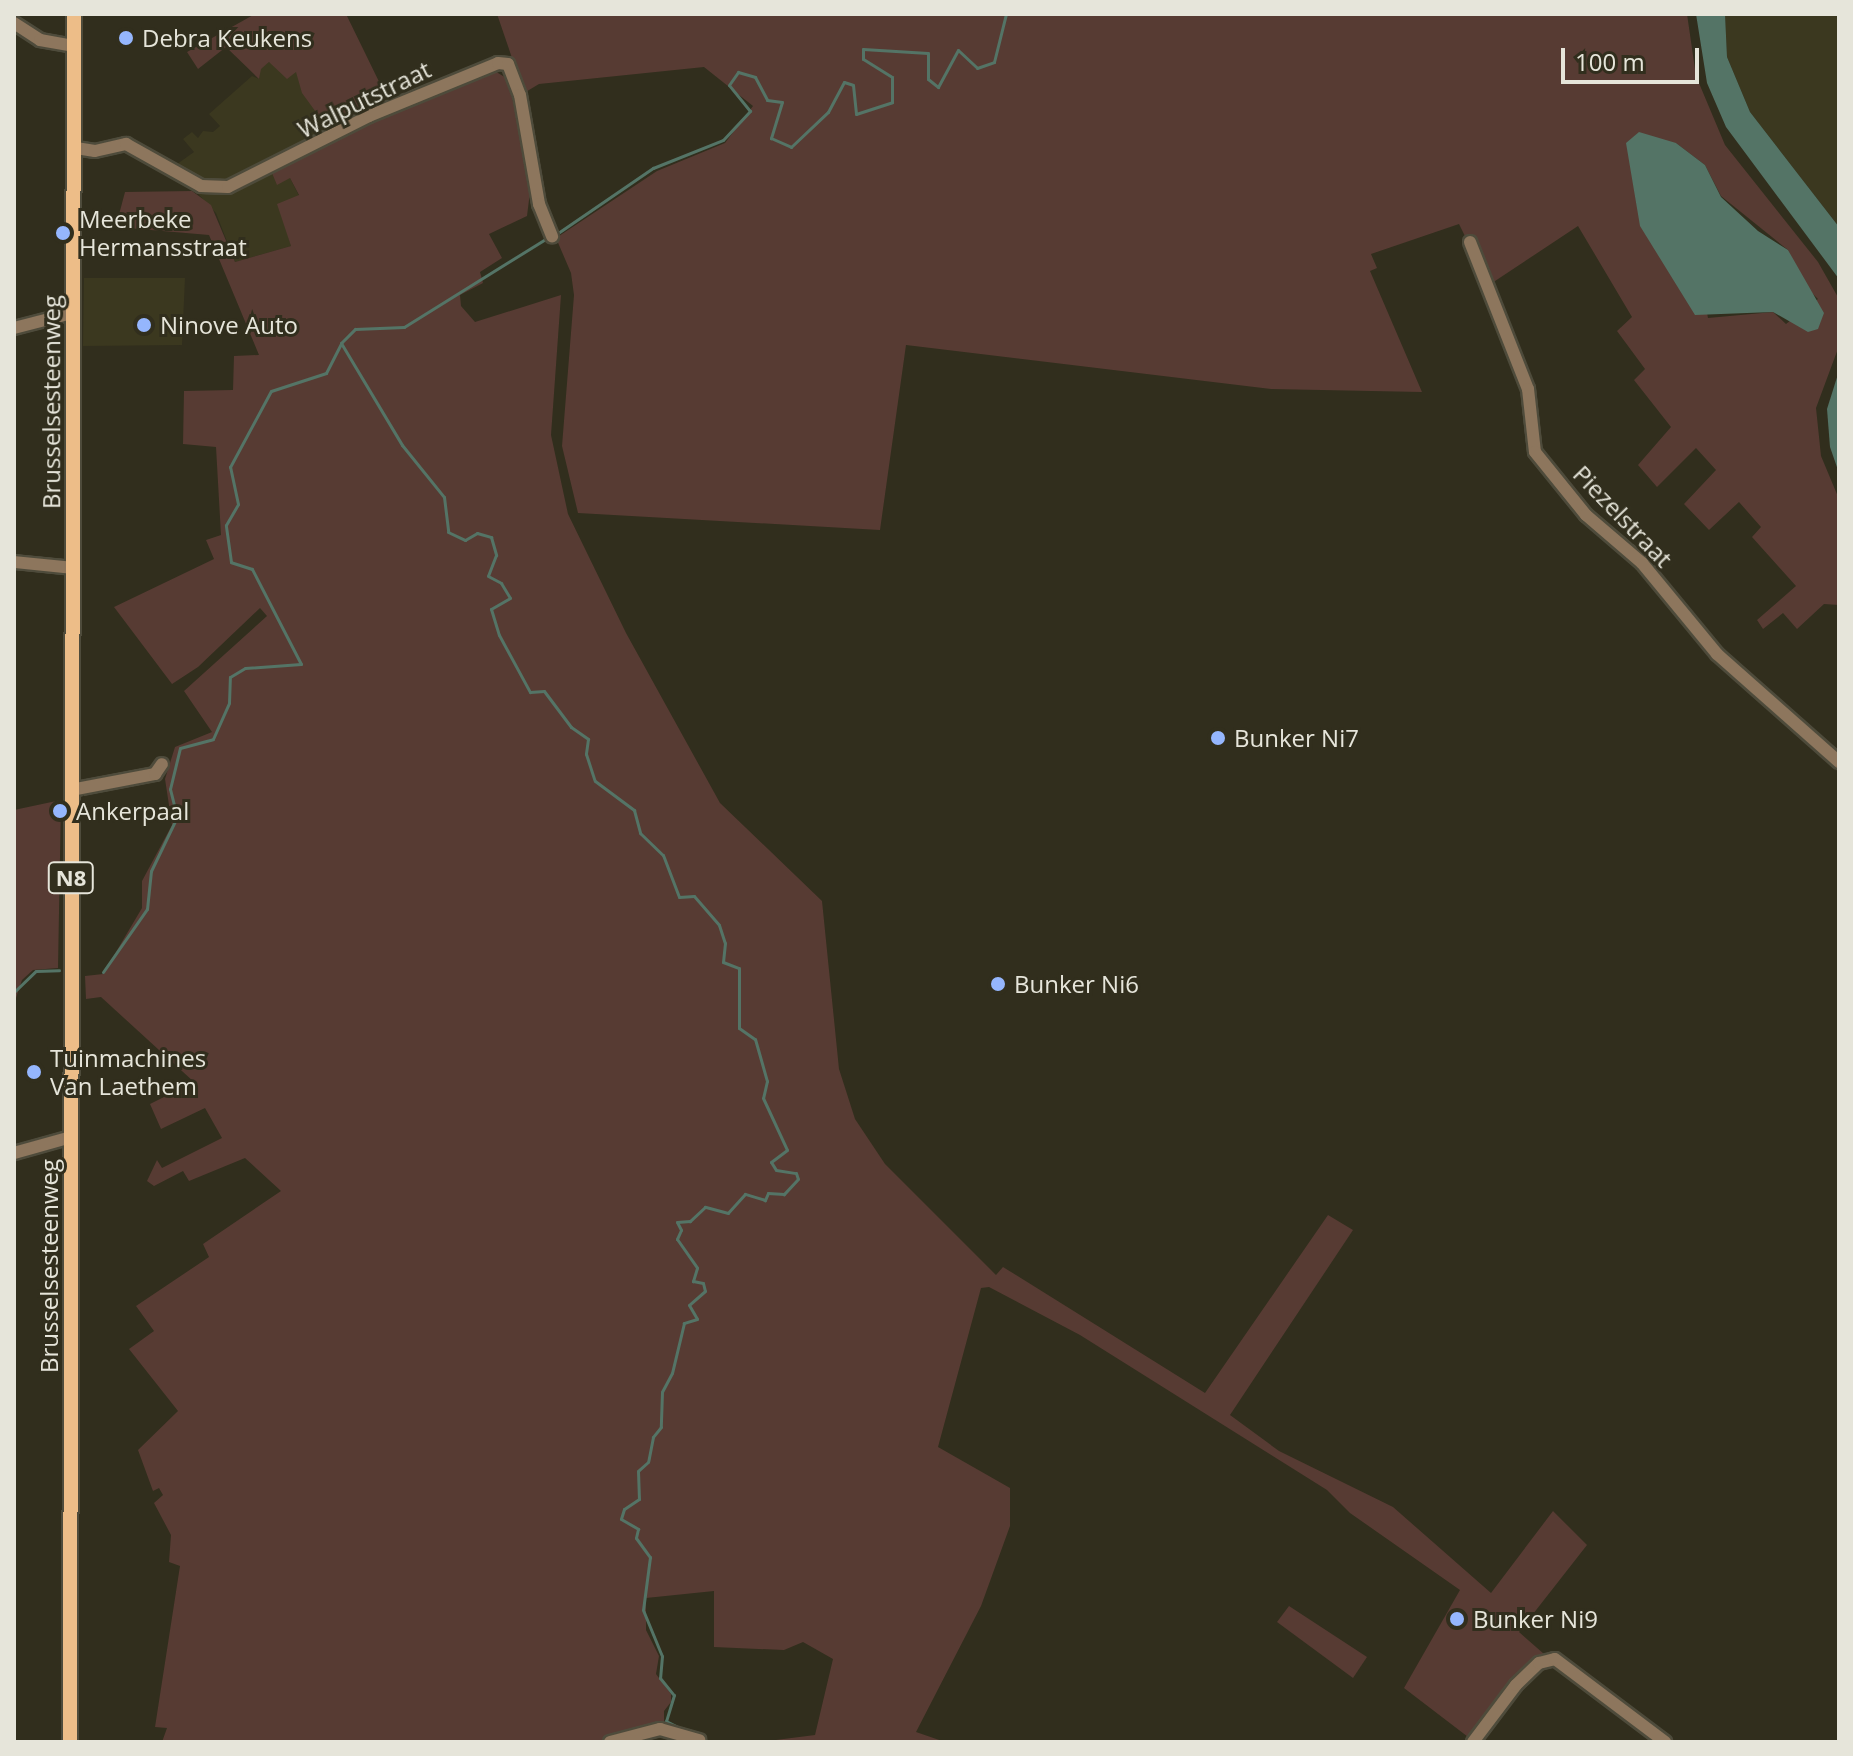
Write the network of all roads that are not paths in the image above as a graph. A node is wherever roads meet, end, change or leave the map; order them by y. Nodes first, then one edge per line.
1 (74, 14) edge
2 (14, 23) edge
3 (74, 46) junction
4 (76, 148) junction
5 (552, 236) dead end
6 (1470, 242) dead end
7 (72, 313) junction
8 (14, 328) edge
9 (14, 562) edge
10 (73, 568) junction
11 (1839, 762) edge
12 (162, 764) dead end
13 (71, 790) junction
14 (71, 1137) junction
15 (14, 1153) edge
16 (699, 1740) dead end
17 (70, 1742) edge
18 (610, 1742) edge
19 (1473, 1742) edge
20 (1665, 1742) edge

1 - 3 main road, Brusselsesteenweg / N8
2 - 3 street
3 - 4 main road, Brusselsesteenweg / N8
4 - 5 street, Walputstraat
4 - 7 main road, Brusselsesteenweg / N8
6 - 11 street, Piezelstraat
7 - 8 street
7 - 10 main road, Brusselsesteenweg / N8
9 - 10 street
10 - 13 main road, Brusselsesteenweg / N8
12 - 13 street
13 - 14 main road, Brusselsesteenweg / N8
14 - 15 street
14 - 17 main road, Brusselsesteenweg / N8
16 - 18 street
19 - 20 street

